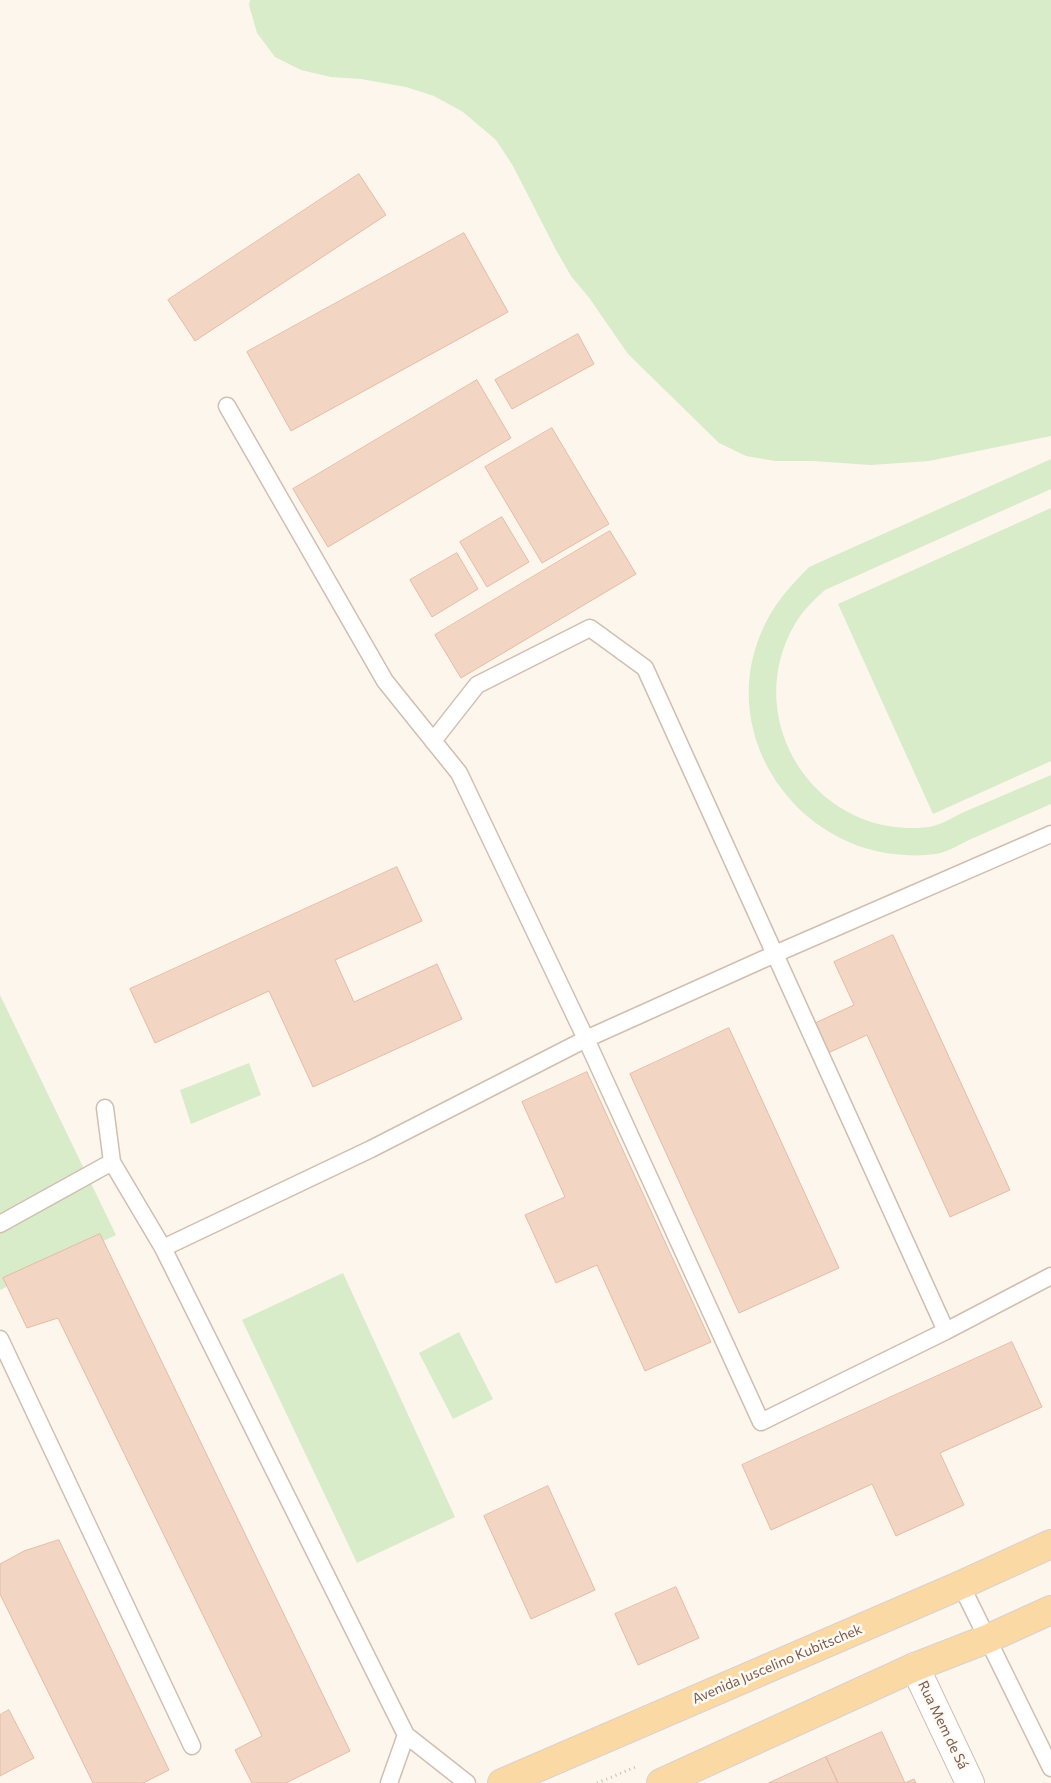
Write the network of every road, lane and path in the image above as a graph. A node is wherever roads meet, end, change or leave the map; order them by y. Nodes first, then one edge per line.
1 (227, 406) dead end
2 (433, 741) junction
3 (1051, 834) edge
4 (775, 954) junction
5 (586, 1039) junction
6 (105, 1108) dead end
7 (112, 1162) junction
8 (0, 1224) edge
9 (164, 1248) junction
10 (1051, 1276) edge
11 (946, 1331) junction
12 (0, 1339) edge
13 (1051, 1544) edge
14 (961, 1585) junction
15 (1051, 1610) edge
16 (987, 1639) junction
17 (915, 1667) junction
18 (406, 1735) junction
19 (192, 1746) dead end
20 (1051, 1768) edge
21 (389, 1783) edge
22 (467, 1783) edge
23 (502, 1783) edge
24 (661, 1783) edge
25 (970, 1783) edge

1 - 2 lane
2 - 4 lane
2 - 5 lane
3 - 4 lane
4 - 5 lane
4 - 11 lane
5 - 9 lane
5 - 11 lane
6 - 7 lane
7 - 8 lane
7 - 9 lane
9 - 18 lane
10 - 11 lane
12 - 19 lane
13 - 14 main road, Avenida Juscelino Kubitschek
14 - 16 lane
14 - 23 main road, Avenida Juscelino Kubitschek
15 - 16 main road
16 - 17 main road
16 - 20 lane
17 - 24 main road
17 - 25 street, Rua Mem de Sá
18 - 21 lane
18 - 22 lane

